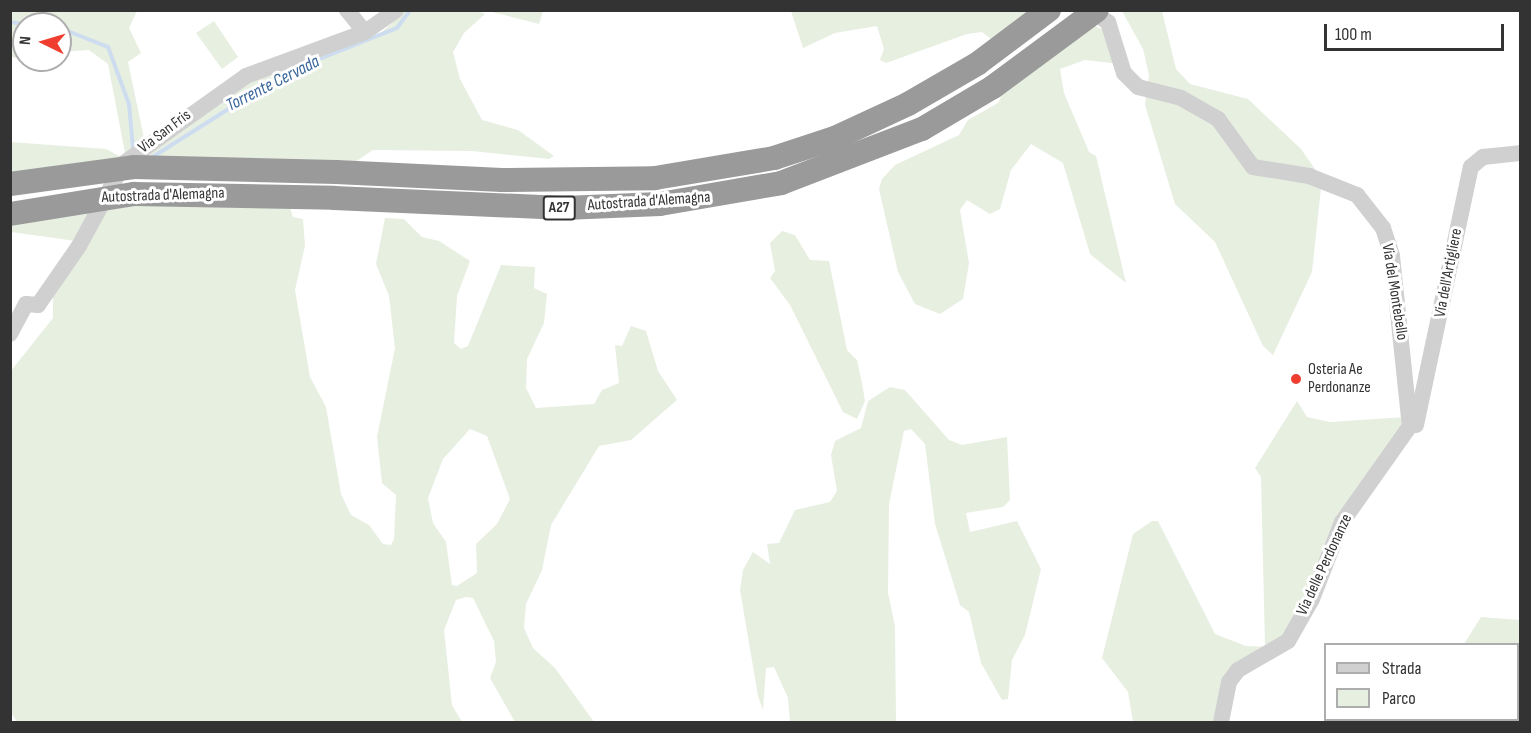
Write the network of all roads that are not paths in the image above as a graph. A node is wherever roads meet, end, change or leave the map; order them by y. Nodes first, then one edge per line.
1 (347, 10) edge
2 (396, 10) edge
3 (1049, 10) edge
4 (1090, 10) edge
5 (1097, 10) edge
6 (365, 32) junction
7 (1521, 153) edge
8 (10, 184) edge
9 (10, 214) edge
10 (10, 334) edge
11 (1410, 426) junction
12 (1221, 723) edge

1 - 6 street
2 - 6 street, Via San Fris
3 - 8 highway, Autostrada d'Alemagna / A27, bridge
4 - 11 street, Via del Montebello
5 - 9 highway, Autostrada d'Alemagna / A27, bridge
6 - 10 street, Via San Fris
7 - 11 street, Via dell'Artigliere
11 - 12 street, Via delle Perdonanze

